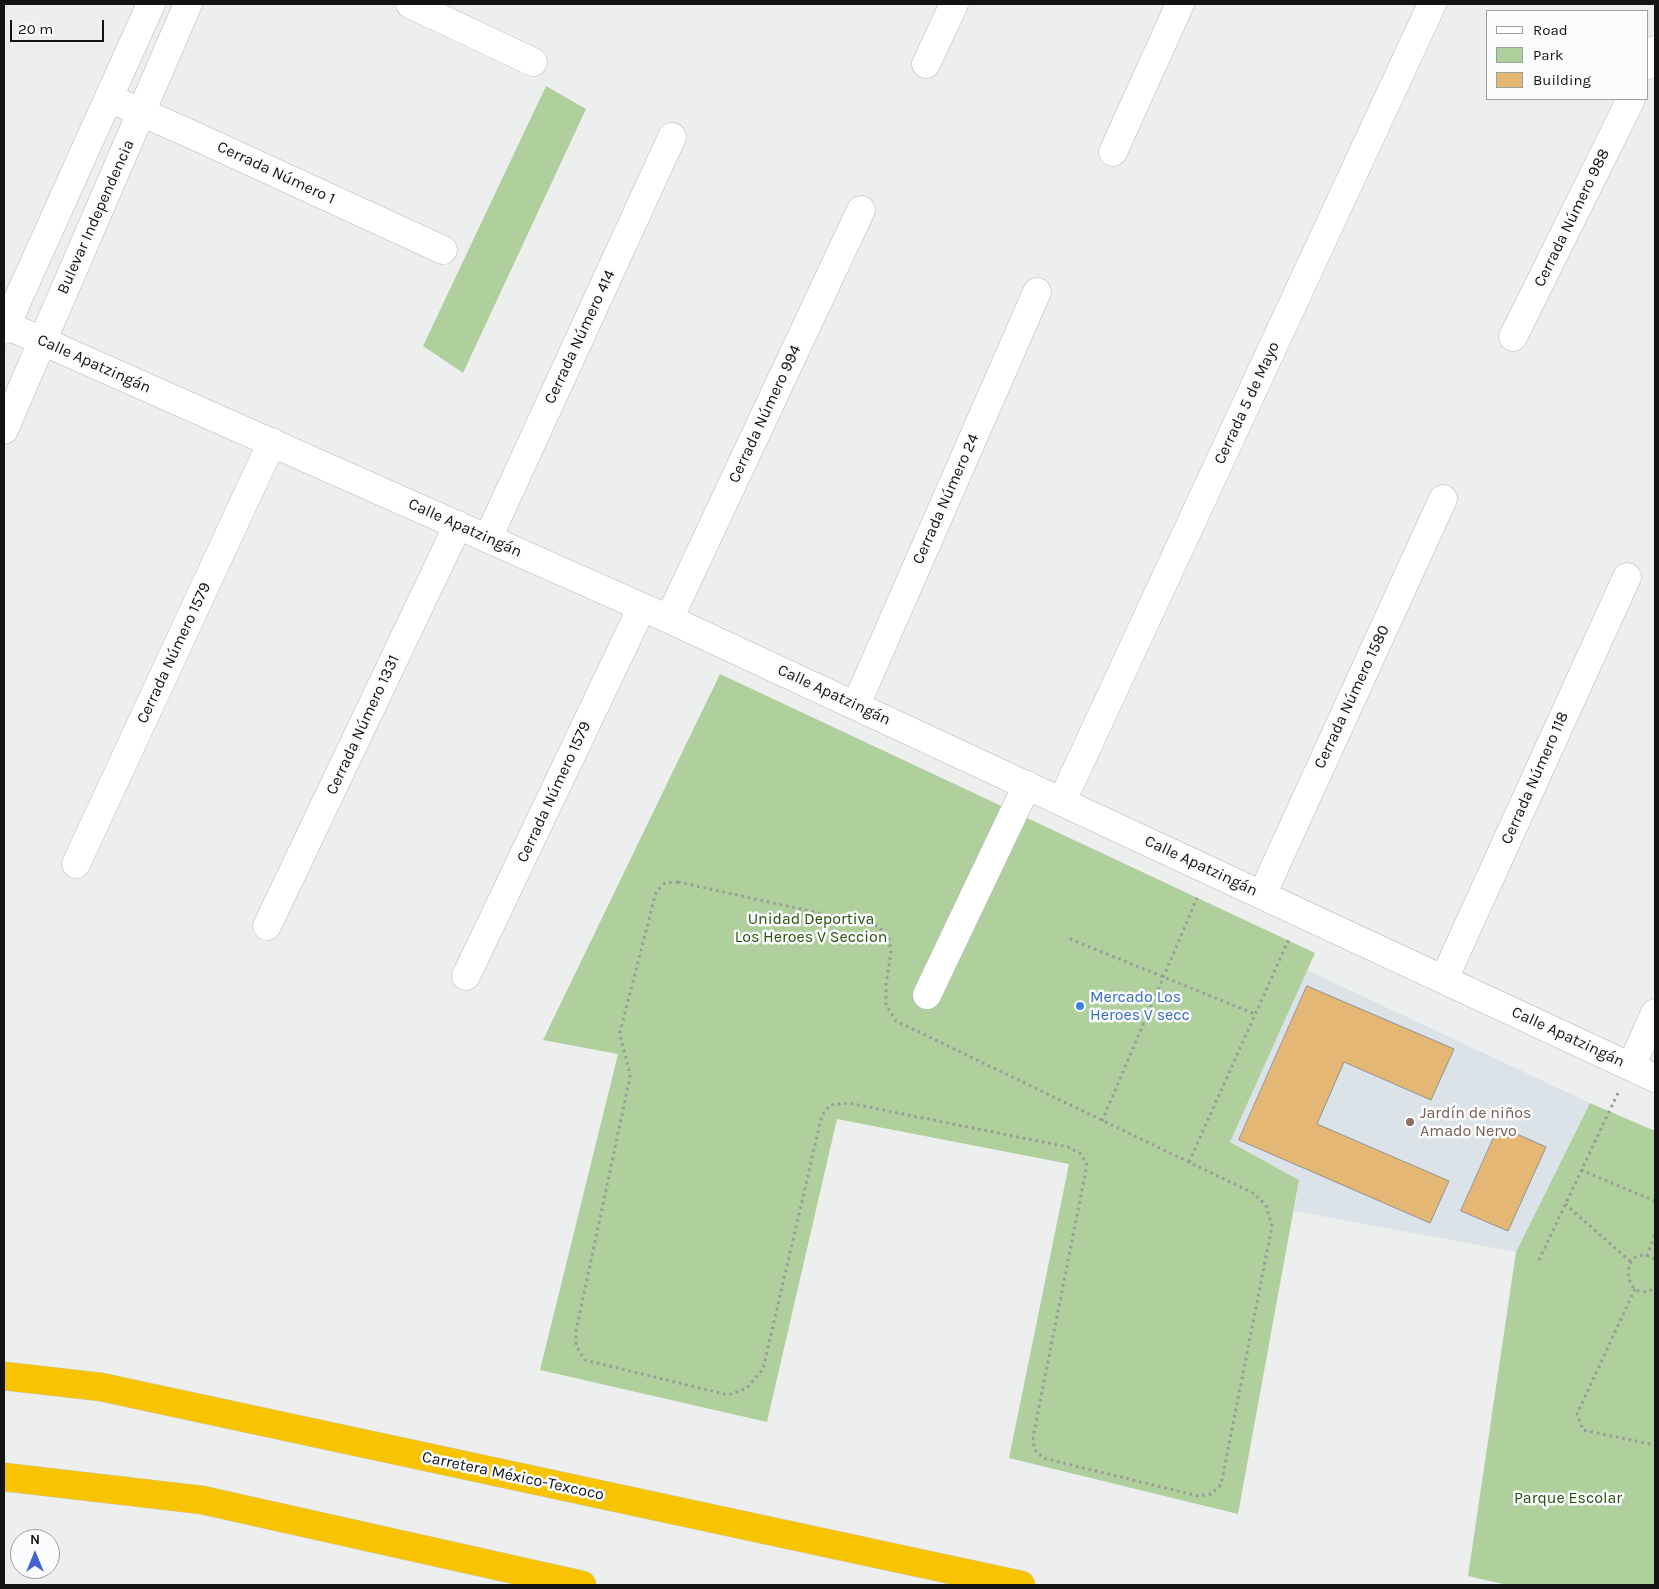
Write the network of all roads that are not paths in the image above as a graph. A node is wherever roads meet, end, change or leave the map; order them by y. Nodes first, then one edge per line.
1 (151, 4) edge
2 (188, 4) edge
3 (410, 4) edge
4 (954, 4) edge
5 (1180, 4) edge
6 (1432, 4) edge
7 (1655, 50) edge
8 (533, 62) dead end
9 (1649, 63) edge
10 (926, 64) dead end
11 (108, 98) junction
12 (1631, 100) edge
13 (142, 112) junction
14 (672, 137) dead end
15 (1113, 152) dead end
16 (861, 210) dead end
17 (443, 250) dead end
18 (1036, 292) dead end
19 (5, 328) edge
20 (1513, 337) dead end
21 (41, 340) junction
22 (4, 430) edge
23 (272, 442) junction
24 (1443, 499) dead end
25 (458, 525) junction
26 (488, 538) junction
27 (1627, 577) dead end
28 (642, 607) junction
29 (669, 619) junction
30 (856, 705) junction
31 (1027, 785) junction
32 (1062, 801) junction
33 (76, 864) dead end
34 (1262, 895) junction
35 (267, 926) dead end
36 (466, 976) dead end
37 (1444, 979) junction
38 (927, 995) dead end
39 (1655, 1012) edge
40 (1631, 1067) junction
41 (1655, 1078) edge
42 (4, 1376) edge
43 (4, 1477) edge
44 (582, 1585) edge
45 (1021, 1585) edge

1 - 11 street
2 - 13 street, Bulevar Independencia
3 - 8 street
4 - 10 street
5 - 15 street
6 - 32 street, Cerrada 5 de Mayo
7 - 9 street
11 - 13 street, Cerrada Número 1
11 - 19 street
12 - 20 street, Cerrada Número 988
13 - 17 street, Cerrada Número 1
13 - 21 street, Bulevar Independencia
14 - 26 street, Cerrada Número 414
16 - 29 street, Cerrada Número 994
18 - 30 street, Cerrada Número 24
19 - 21 street, Calle Apatzingán
21 - 22 street, Bulevar Independencia
21 - 23 street, Calle Apatzingán
23 - 25 street, Calle Apatzingán
23 - 33 street, Cerrada Número 1579
24 - 34 street, Cerrada Número 1580
25 - 26 street, Calle Apatzingán
25 - 35 street, Cerrada Número 1331
26 - 28 street, Calle Apatzingán
27 - 37 street, Cerrada Número 118
28 - 29 street, Calle Apatzingán
28 - 36 street, Cerrada Número 1579
29 - 30 street, Calle Apatzingán
30 - 31 street, Calle Apatzingán
31 - 32 street, Calle Apatzingán
31 - 38 street
32 - 34 street, Calle Apatzingán
34 - 37 street, Calle Apatzingán
37 - 40 street, Calle Apatzingán
39 - 40 street
40 - 41 street, Calle Apatzingán
42 - 45 highway, Carretera México-Texcoco
43 - 44 highway

